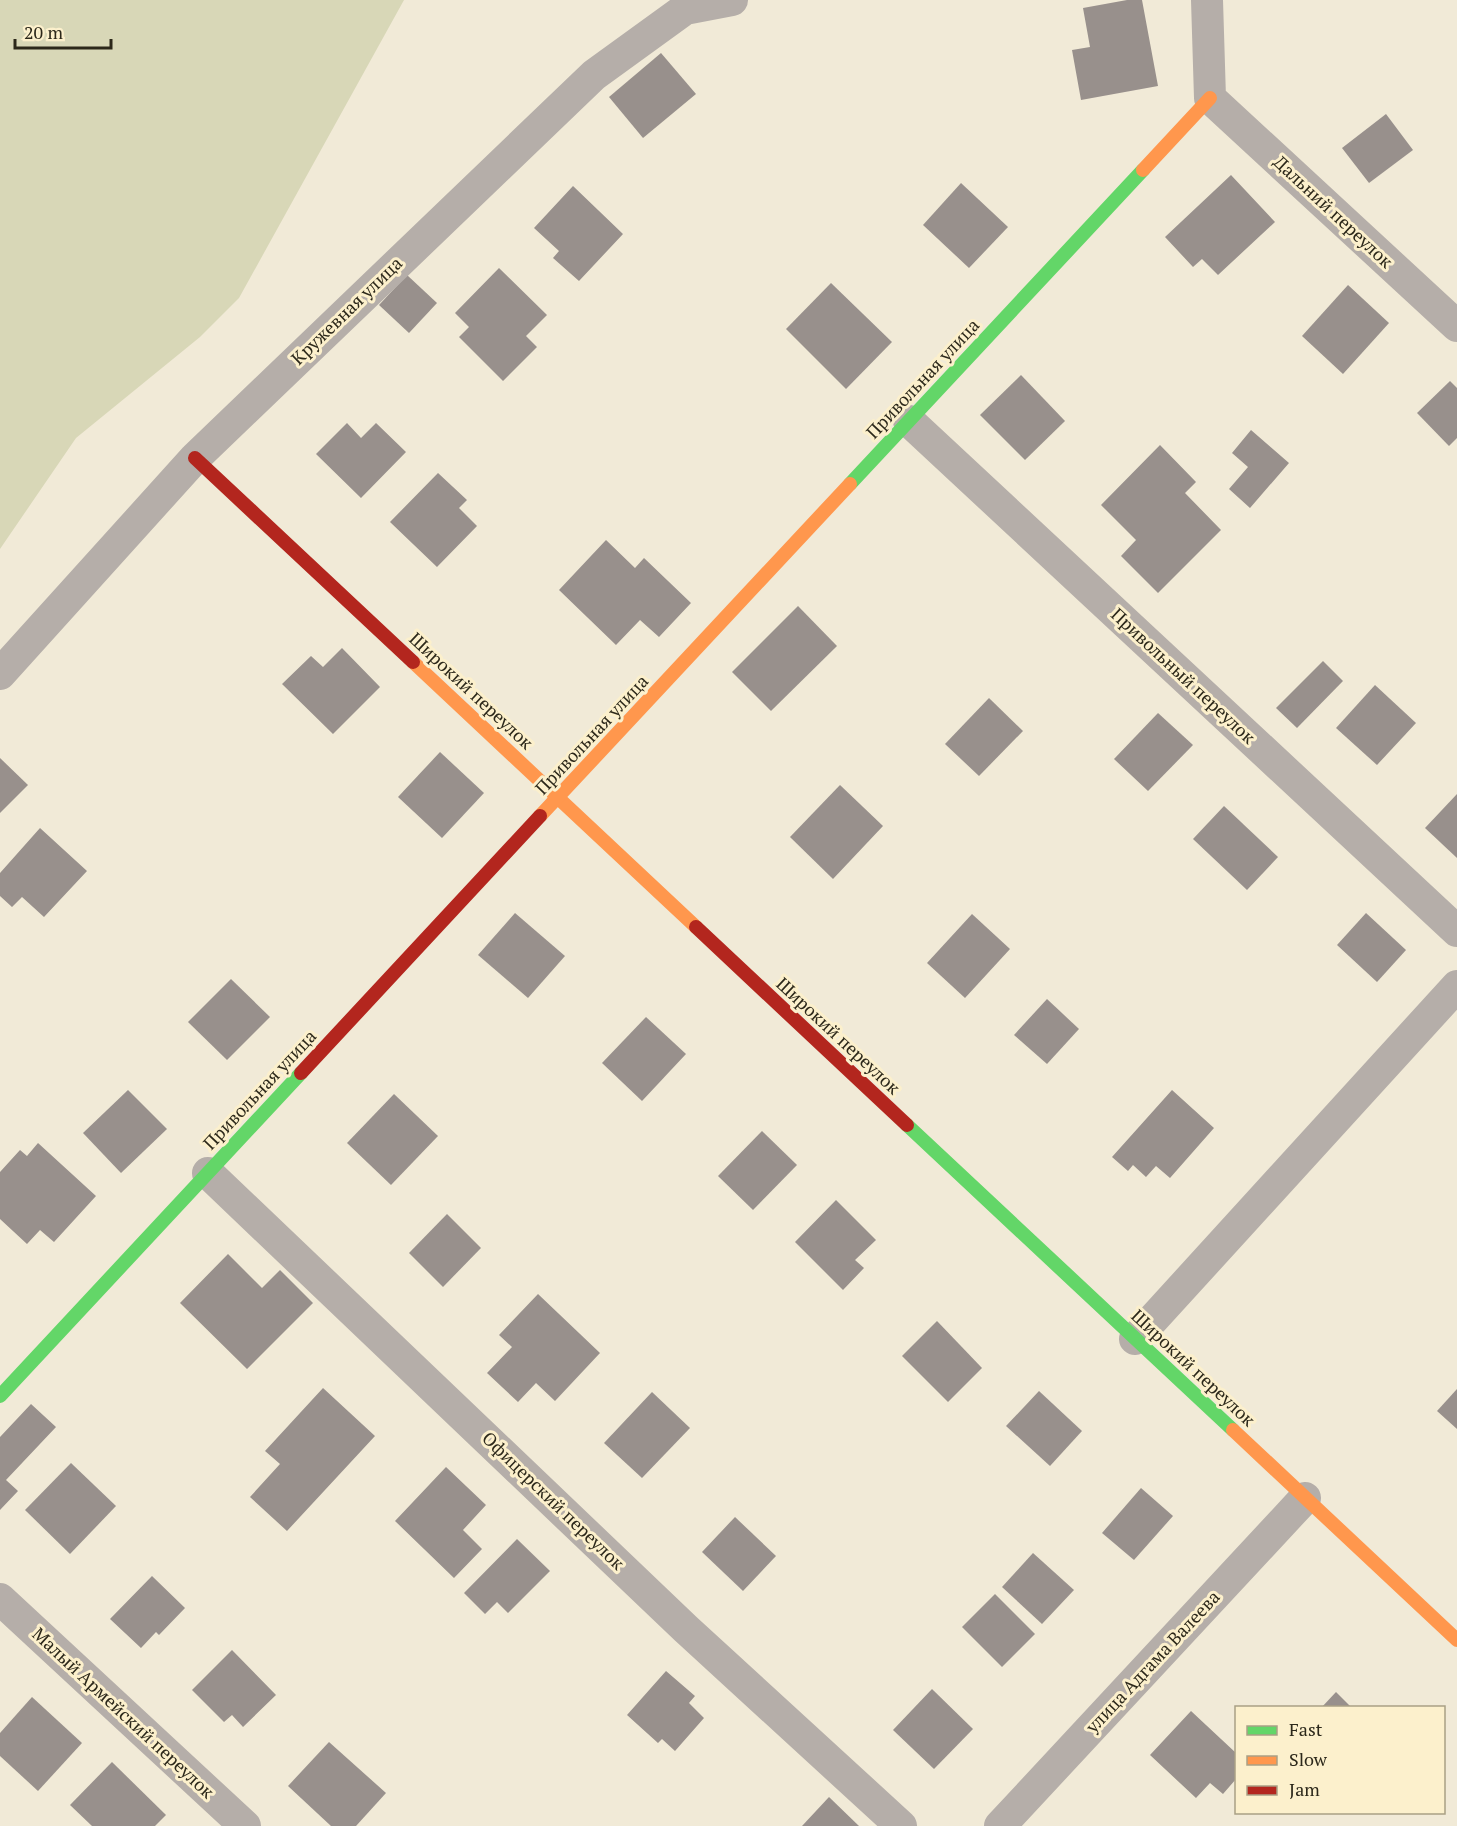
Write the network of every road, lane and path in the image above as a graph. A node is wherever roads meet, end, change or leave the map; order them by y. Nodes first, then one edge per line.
1 (732, 0) edge
2 (1208, 0) edge
3 (1210, 98) junction
4 (1457, 326) edge
5 (909, 421) junction
6 (195, 458) junction
7 (0, 674) edge
8 (558, 798) junction
9 (1457, 931) edge
10 (1457, 986) edge
11 (208, 1173) junction
12 (1135, 1339) junction
13 (0, 1396) edge
14 (1305, 1498) junction
15 (0, 1599) edge
16 (1457, 1640) edge
17 (245, 1826) edge
18 (901, 1826) edge
19 (1000, 1826) edge

1 - 6 street, Кружевная улица
2 - 3 street
3 - 4 street, Дальний переулок
3 - 5 street, Привольная улица
5 - 8 street, Привольная улица
5 - 9 street, Привольный переулок
6 - 7 street, Кружевная улица
6 - 8 street, Широкий переулок
8 - 11 street, Привольная улица
8 - 12 street, Широкий переулок
10 - 12 street
11 - 13 street, Привольная улица
11 - 18 street, Офицерский переулок
12 - 14 street, Широкий переулок
14 - 16 street, Широкий переулок
14 - 19 street, улица Адгама Валеева
15 - 17 street, Малый Армейский переулок

